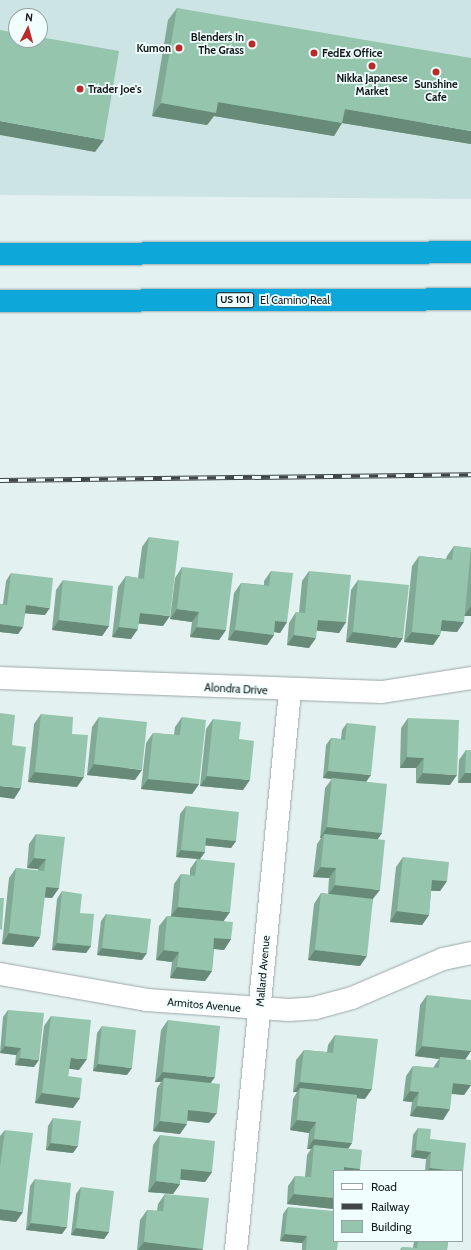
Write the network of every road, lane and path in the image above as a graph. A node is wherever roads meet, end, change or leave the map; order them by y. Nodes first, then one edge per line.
1 (471, 252) edge
2 (0, 254) edge
3 (471, 299) edge
4 (0, 301) edge
5 (0, 678) edge
6 (471, 678) edge
7 (290, 691) junction
8 (471, 953) edge
9 (0, 974) edge
10 (259, 1010) junction
11 (236, 1250) edge

1 - 2 highway
3 - 4 highway, El Camino Real / US 101
5 - 7 street, Alondra Drive
6 - 7 street, Alondra Drive
7 - 10 street, Mallard Avenue
8 - 10 street, Armitos Avenue
9 - 10 street, Armitos Avenue
10 - 11 street, Mallard Avenue

